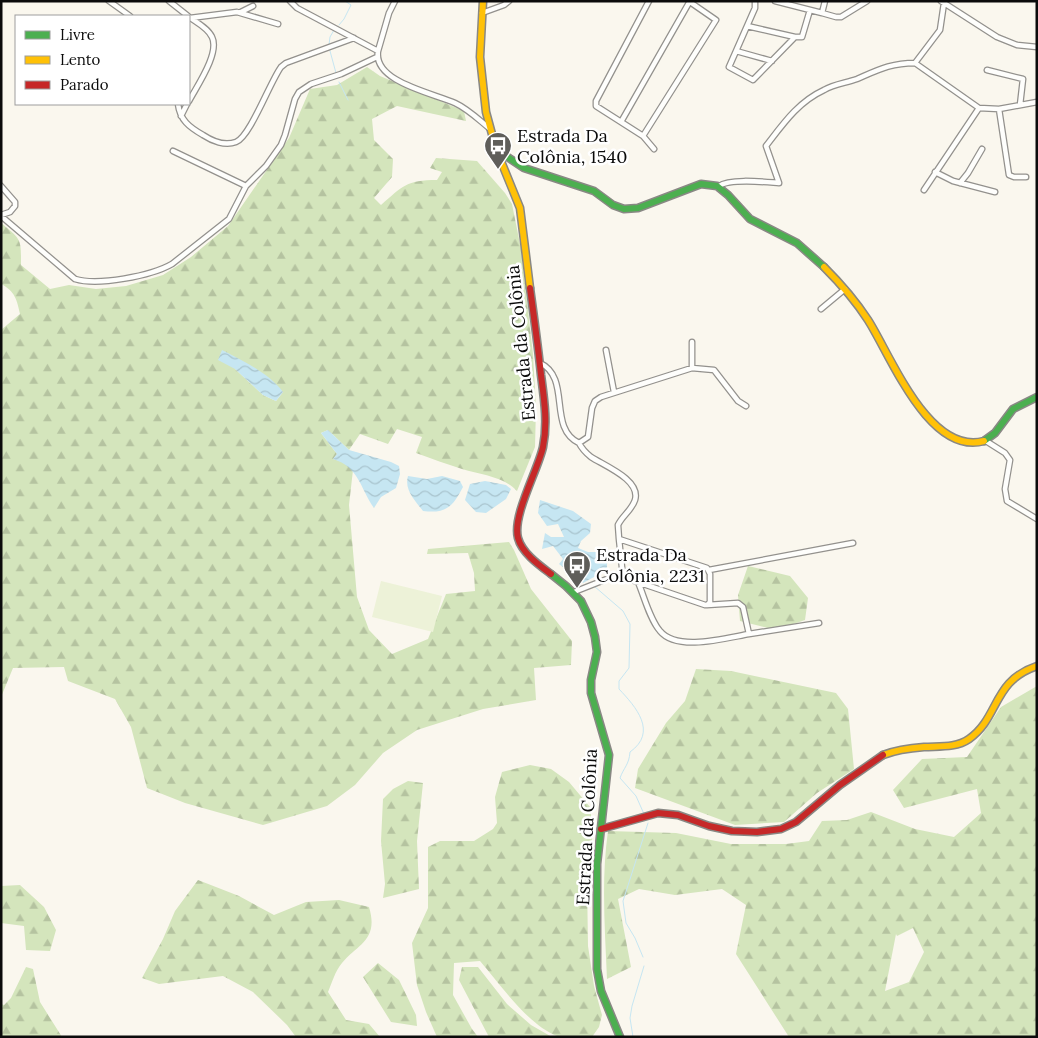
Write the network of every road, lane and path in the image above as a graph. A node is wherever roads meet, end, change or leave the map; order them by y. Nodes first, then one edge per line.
1 (109, 1) edge
2 (169, 1) edge
3 (290, 1) edge
4 (395, 1) edge
5 (483, 1) edge
6 (509, 1) edge
7 (649, 1) edge
8 (690, 1) edge
9 (755, 1) edge
10 (774, 1) edge
11 (825, 1) edge
12 (867, 1) edge
13 (942, 2) edge
14 (253, 6) dead end
15 (810, 10) junction
16 (240, 12) junction
17 (482, 13) junction
18 (822, 14) junction
19 (129, 15) edge
20 (186, 15) edge
21 (190, 17) edge
22 (190, 18) edge
23 (278, 24) dead end
24 (747, 26) junction
25 (795, 37) junction
26 (354, 38) junction
27 (1037, 47) edge
28 (378, 51) junction
29 (736, 51) junction
30 (377, 57) junction
31 (772, 61) junction
32 (915, 63) junction
33 (987, 70) dead end
34 (190, 98) edge
35 (1037, 102) edge
36 (178, 105) edge
37 (186, 105) edge
38 (1020, 105) junction
39 (979, 108) junction
40 (1000, 109) junction
41 (180, 116) junction
42 (621, 122) junction
43 (489, 128) junction
44 (643, 136) junction
45 (982, 148) dead end
46 (654, 149) dead end
47 (496, 150) junction
48 (173, 151) dead end
49 (935, 172) junction
50 (1026, 177) dead end
51 (960, 183) junction
52 (1, 186) edge
53 (246, 186) junction
54 (719, 186) junction
55 (924, 190) dead end
56 (995, 192) dead end
57 (1, 216) edge
58 (845, 289) junction
59 (821, 309) dead end
60 (692, 342) dead end
61 (606, 350) dead end
62 (540, 363) junction
63 (692, 368) junction
64 (614, 392) junction
65 (1037, 397) edge
66 (746, 406) dead end
67 (986, 441) junction
68 (579, 443) junction
69 (1037, 519) edge
70 (619, 539) junction
71 (853, 543) dead end
72 (709, 570) junction
73 (623, 576) junction
74 (638, 582) junction
75 (574, 592) junction
76 (707, 605) junction
77 (819, 623) dead end
78 (749, 634) junction
79 (1037, 666) edge
80 (600, 829) junction
81 (620, 1037) edge

1 - 19 street
2 - 20 street
3 - 26 street
4 - 28 street
5 - 17 street, Estrada da Colônia
6 - 17 street
7 - 42 street
8 - 42 street
8 - 44 street
9 - 24 street
10 - 15 street
11 - 18 street
12 - 18 street
13 - 27 street
13 - 32 street
14 - 16 street
15 - 18 street
15 - 25 street
16 - 21 street
16 - 23 street
17 - 43 street, Estrada da Colônia
22 - 34 street
24 - 25 street
24 - 29 street
25 - 31 street
26 - 28 street
26 - 41 street
28 - 30 street
29 - 31 street
29 - 31 street
30 - 43 street
30 - 53 street
32 - 39 street
32 - 54 street
33 - 38 street
35 - 38 street
36 - 41 street
37 - 41 street
38 - 40 street
39 - 40 street
39 - 49 street
40 - 50 street
42 - 44 street
43 - 47 street, Estrada da Colônia
44 - 46 street
45 - 51 street
47 - 54 street
47 - 62 street, Estrada da Colônia
48 - 53 street
49 - 51 street
49 - 55 street
51 - 56 street
52 - 57 street
53 - 57 street
54 - 58 street
58 - 59 street
58 - 67 street
60 - 63 street
61 - 64 street
62 - 68 street
62 - 75 street, Estrada da Colônia
63 - 64 street
63 - 66 street
64 - 68 street
65 - 67 street
67 - 69 street
68 - 70 street
70 - 72 street
70 - 73 street
71 - 72 street
72 - 76 street
73 - 74 street
73 - 75 street
74 - 76 street
74 - 78 street
75 - 80 street, Estrada da Colônia
76 - 78 street
77 - 78 street
79 - 80 street
80 - 81 street, Estrada da Colônia

